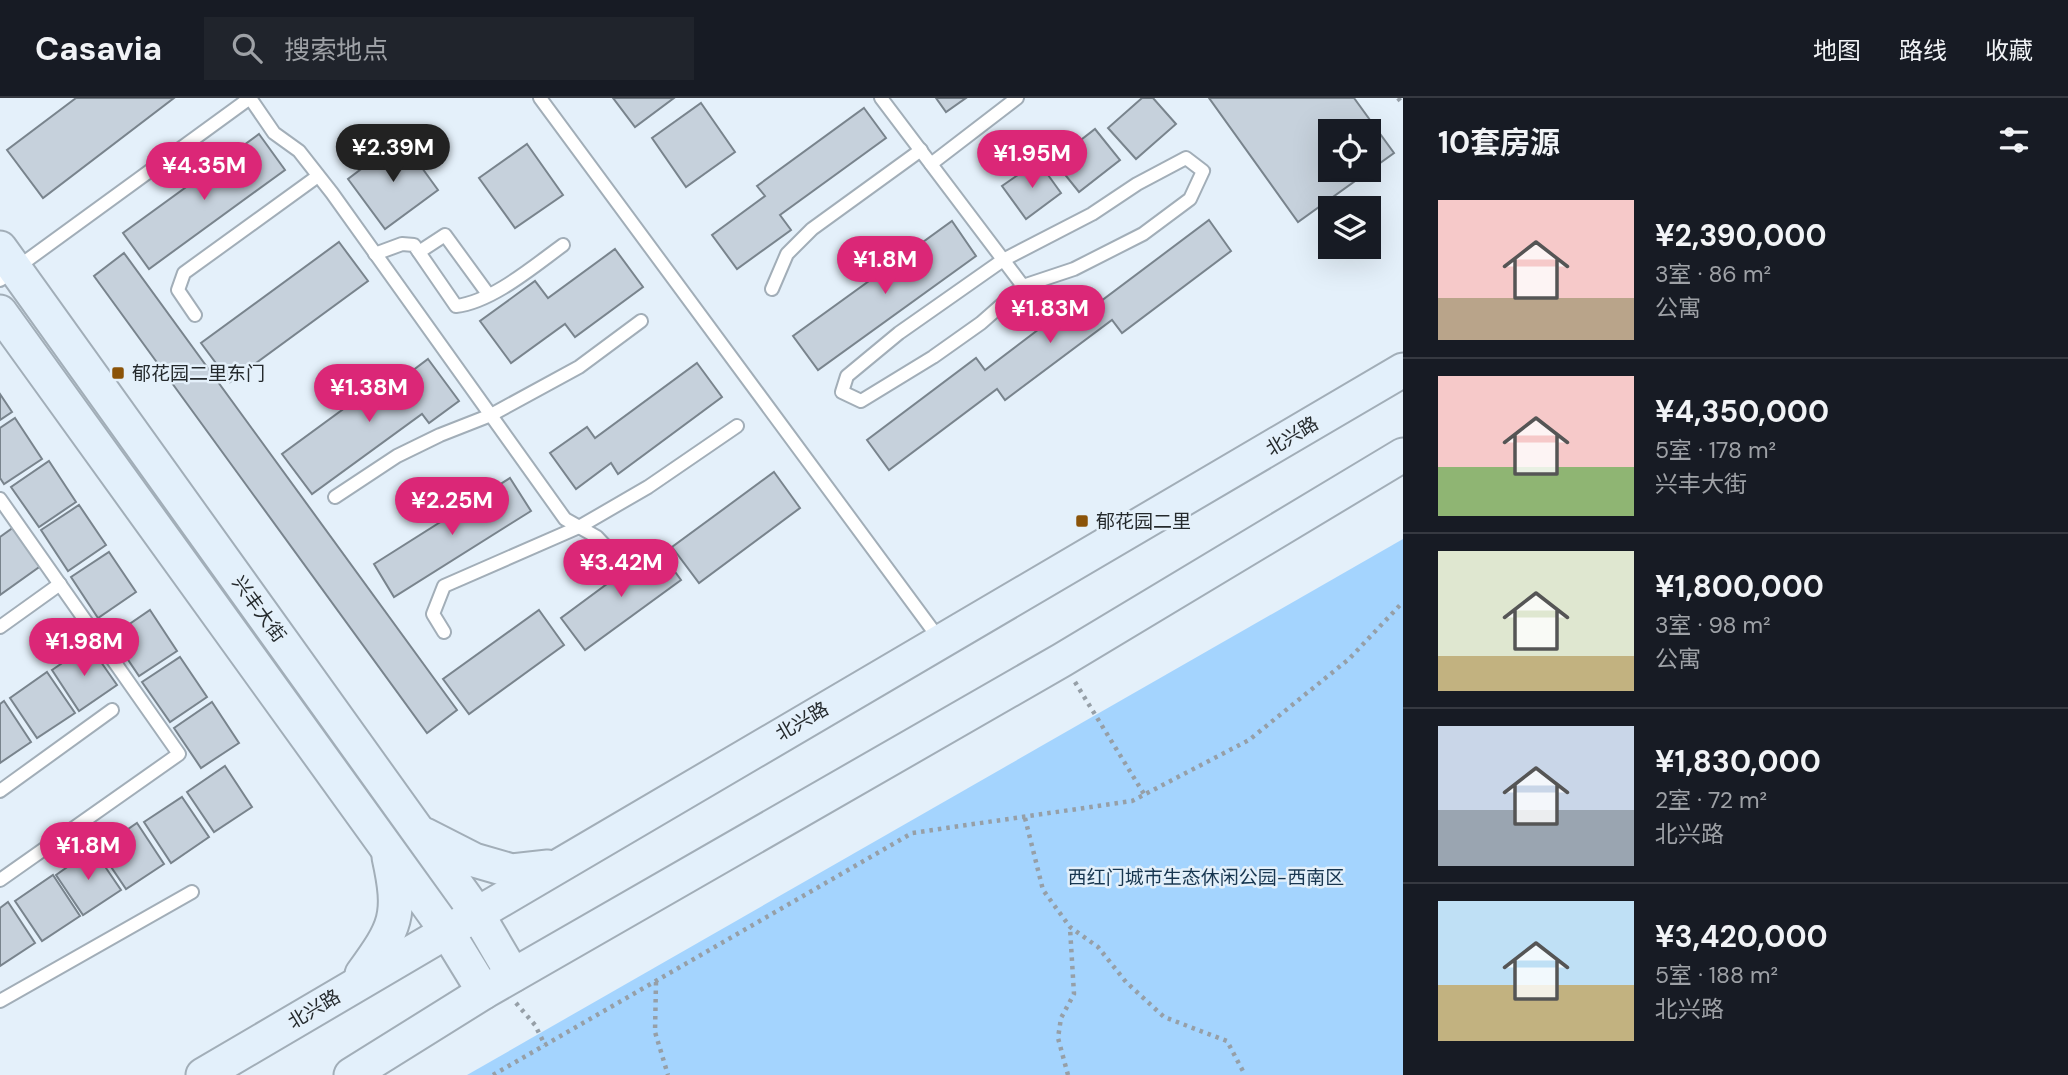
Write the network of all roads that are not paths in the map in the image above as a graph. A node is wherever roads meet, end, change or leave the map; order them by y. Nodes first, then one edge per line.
1 (540, 98) edge
2 (881, 98) edge
3 (1017, 98) edge
4 (921, 150) junction
5 (931, 164) junction
6 (318, 176) junction
7 (563, 245) dead end
8 (419, 253) junction
9 (375, 254) junction
10 (1003, 260) junction
11 (5, 265) edge
12 (1023, 286) junction
13 (772, 289) dead end
14 (488, 294) junction
15 (0, 312) edge
16 (195, 315) dead end
17 (641, 321) dead end
18 (1403, 370) edge
19 (491, 415) junction
20 (737, 426) dead end
21 (1403, 455) edge
22 (335, 497) dead end
23 (0, 499) edge
24 (579, 527) junction
25 (612, 553) dead end
26 (60, 584) junction
27 (0, 627) edge
28 (444, 632) dead end
29 (940, 641) junction
30 (112, 709) dead end
31 (0, 791) edge
32 (418, 831) junction
33 (387, 848) junction
34 (554, 867) junction
35 (0, 880) edge
36 (192, 892) dead end
37 (476, 912) junction
38 (446, 930) junction
39 (499, 983) junction
40 (354, 985) junction
41 (0, 1001) edge
42 (203, 1075) edge
43 (351, 1075) edge

1 - 29 lane
2 - 4 lane
3 - 5 lane
4 - 5 lane
4 - 13 lane
5 - 10 lane
6 - 9 lane
6 - 11 lane
6 - 16 lane
7 - 14 lane
8 - 9 lane
8 - 14 lane
8 - 14 lane
9 - 19 lane
10 - 12 lane
10 - 12 lane
10 - 12 lane
11 - 32 main road, 兴丰大街
15 - 33 main road, 兴丰大街
17 - 19 lane
18 - 29 main road, 北兴路
19 - 22 lane
19 - 24 lane
20 - 24 lane
21 - 39 main road
23 - 26 lane
24 - 25 lane
24 - 28 lane
26 - 27 lane
26 - 35 lane
29 - 34 main road, 北兴路
30 - 31 lane
32 - 34 main road
32 - 37 main road, 兴丰大街
33 - 38 main road, 兴丰大街
33 - 40 main road
34 - 37 main road, 北兴路
36 - 41 lane
37 - 38 main road, 北兴路
37 - 39 main road, 兴丰大街
38 - 39 main road, 兴丰大街
38 - 40 main road, 北兴路
39 - 43 main road
40 - 42 main road, 北兴路

